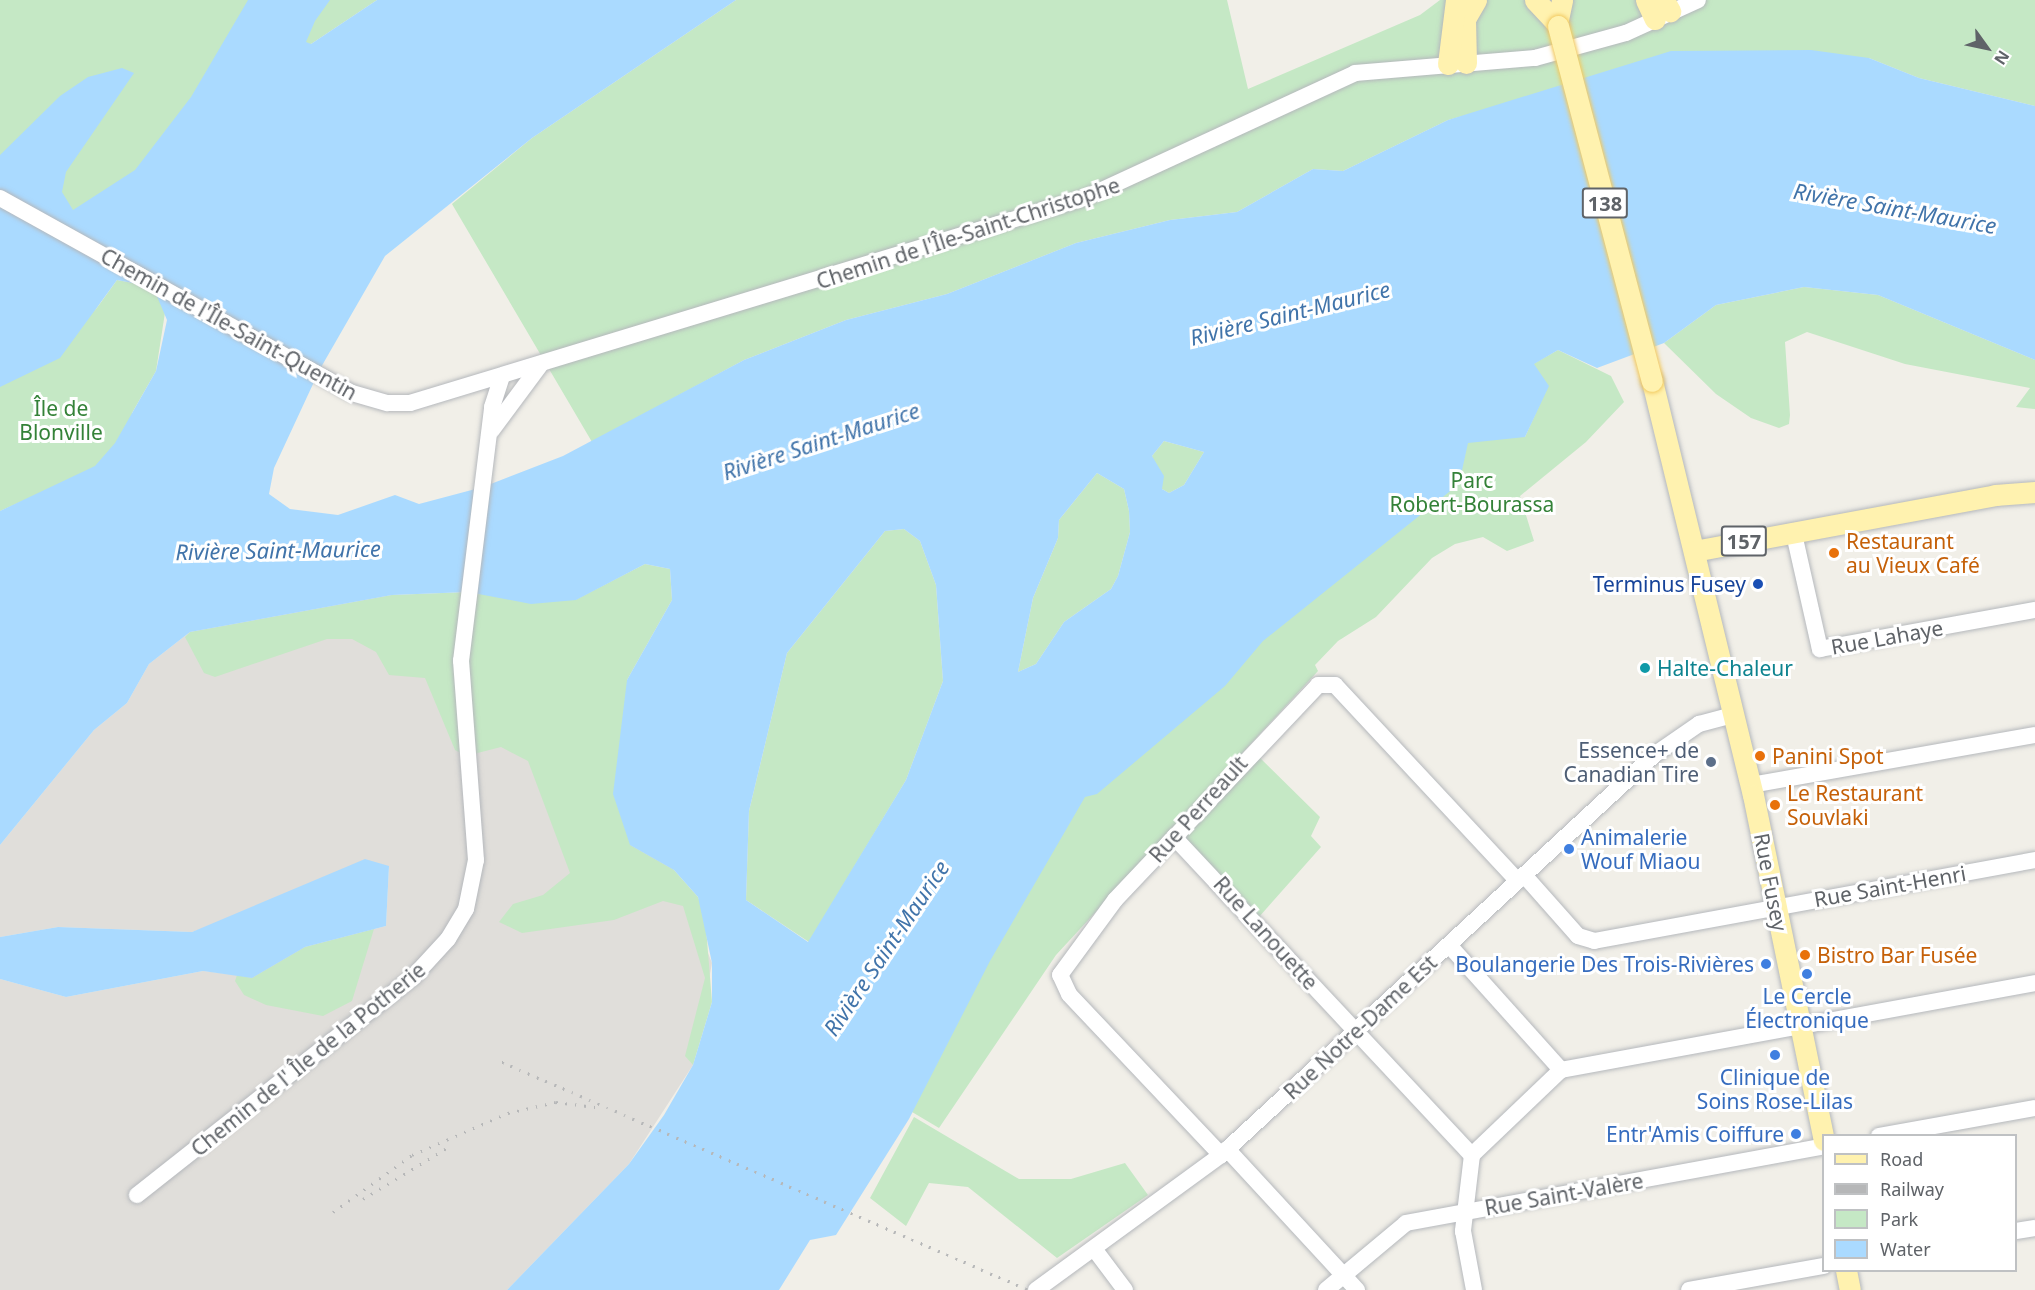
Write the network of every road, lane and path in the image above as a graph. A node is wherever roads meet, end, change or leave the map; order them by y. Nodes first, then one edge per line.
1 (1456, 0) edge
2 (1476, 0) edge
3 (1535, 0) edge
4 (1550, 0) edge
5 (1562, 0) edge
6 (1698, 0) edge
7 (1659, 8) edge
8 (1558, 25) junction
9 (1457, 63) junction
10 (0, 198) edge
11 (542, 364) junction
12 (502, 376) junction
13 (490, 436) junction
14 (2035, 492) edge
15 (1794, 534) junction
16 (1694, 551) junction
17 (2035, 610) edge
18 (1733, 715) junction
19 (2035, 735) edge
20 (1751, 785) junction
21 (1174, 837) junction
22 (2035, 860) edge
23 (1521, 878) junction
24 (1775, 906) junction
25 (1449, 945) junction
26 (2035, 983) edge
27 (1801, 1025) junction
28 (1359, 1029) junction
29 (1561, 1070) junction
30 (2035, 1107) edge
31 (1823, 1134) edge
32 (1890, 1134) edge
33 (1822, 1146) edge
34 (1224, 1152) junction
35 (1472, 1155) junction
36 (137, 1195) dead end
37 (1465, 1212) junction
38 (2035, 1228) edge
39 (2017, 1231) edge
40 (1095, 1250) junction
41 (1822, 1266) edge
42 (1846, 1272) edge
43 (1343, 1276) junction
44 (1036, 1290) edge
45 (1125, 1290) edge
46 (1326, 1290) edge
47 (1357, 1290) edge
48 (1474, 1290) edge
49 (1689, 1290) edge
50 (1850, 1290) edge

1 - 9 main road
2 - 9 main road
3 - 8 main road
4 - 8 main road, 138
5 - 8 main road
6 - 7 street, Chemin de l'Île-Saint-Christophe
7 - 9 street, Chemin de l'Île-Saint-Christophe
8 - 16 main road, Rue Fusey / 138, bridge
9 - 11 street, Chemin de l'Île-Saint-Christophe
10 - 12 street, Chemin de l'Île-Saint-Quentin
11 - 12 street, Chemin de l'Île-Saint-Christophe
11 - 13 street
12 - 13 street, Chemin de l' Île de la Potherie
13 - 36 street, Chemin de l' Île de la Potherie
14 - 15 main road, 157
15 - 16 main road, 157
15 - 17 street, Rue Lahaye
16 - 18 main road, Rue Fusey / 138
18 - 20 main road, Rue Fusey / 138
18 - 23 street, Rue Notre-Dame Est
19 - 20 street
20 - 24 main road, Rue Fusey / 138
21 - 23 street, Rue Perreault
21 - 28 street, Rue Lanouette
21 - 34 street, Rue Perreault
22 - 24 street, Rue Saint-Henri
23 - 24 street, Rue Saint-Henri
23 - 25 street, Rue Notre-Dame Est
24 - 27 main road, Rue Fusey / 138
25 - 28 street, Rue Notre-Dame Est
25 - 29 street
26 - 27 street
27 - 29 street
27 - 31 main road, Rue Fusey / 138
28 - 34 street, Rue Notre-Dame Est
28 - 35 street, Rue Lanouette
29 - 35 street
30 - 32 street
33 - 37 street, Rue Saint-Valère
34 - 40 street, Rue Notre-Dame Est
34 - 43 street
35 - 37 street
37 - 43 street, Rue Saint-Valère
37 - 48 street
38 - 39 street
40 - 44 street, Rue Notre-Dame Est
40 - 45 street
41 - 49 street
42 - 50 main road
43 - 46 street, Rue Saint-Valère
43 - 47 street

